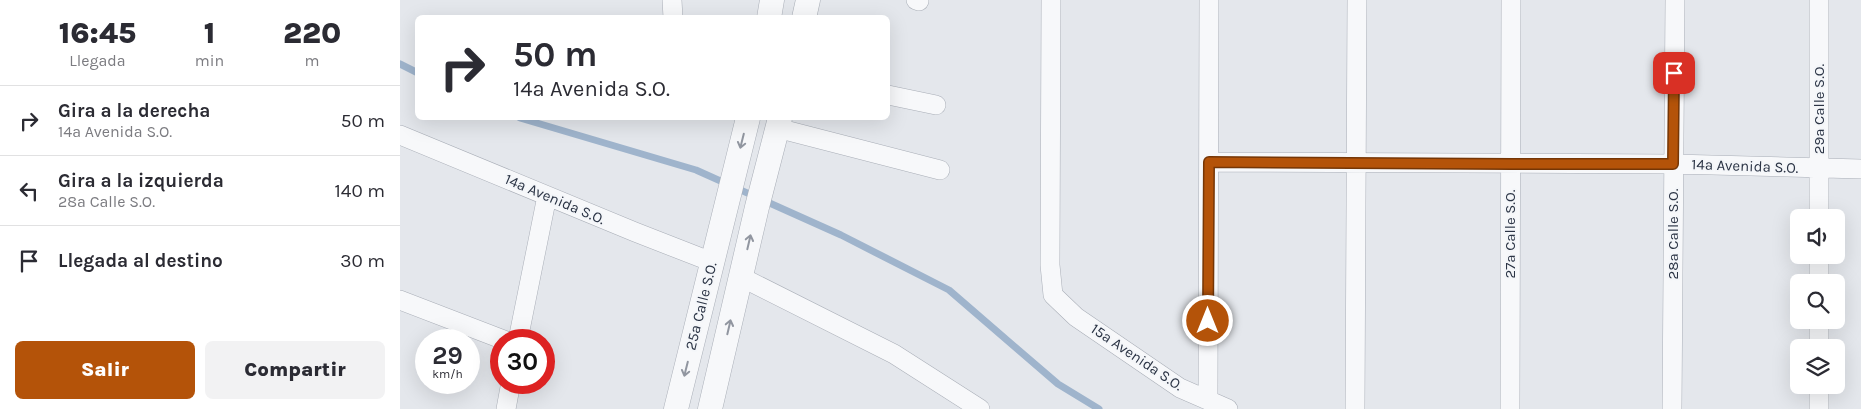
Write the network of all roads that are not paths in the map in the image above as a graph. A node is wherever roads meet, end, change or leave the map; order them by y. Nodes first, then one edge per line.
1 (672, 0) edge
2 (772, 0) edge
3 (808, 0) edge
4 (1051, 0) edge
5 (1209, 0) edge
6 (1357, 0) edge
7 (1512, 0) edge
8 (1675, 0) edge
9 (1819, 0) edge
10 (672, 15) edge
11 (770, 15) edge
12 (805, 15) edge
13 (890, 96) edge
14 (936, 105) dead end
15 (747, 120) edge
16 (778, 123) edge
17 (400, 135) edge
18 (1209, 162) junction
19 (1356, 163) junction
20 (1511, 164) junction
21 (1673, 164) junction
22 (1818, 169) junction
23 (1861, 169) edge
24 (940, 170) dead end
25 (547, 196) junction
26 (1819, 209) edge
27 (712, 262) junction
28 (741, 277) junction
29 (400, 300) edge
30 (520, 329) edge
31 (490, 335) edge
32 (509, 394) edge
33 (1819, 394) edge
34 (1208, 400) junction
35 (506, 409) edge
36 (676, 409) edge
37 (710, 409) edge
38 (980, 409) edge
39 (1228, 409) edge
40 (1355, 409) edge
41 (1510, 409) edge
42 (1672, 409) edge
43 (1819, 409) edge

1 - 10 street
2 - 11 street
3 - 12 street
4 - 34 street, 15a Avenida S.O.
5 - 18 street
6 - 19 street
7 - 20 street, 27a Calle S.O.
8 - 21 street, 28a Calle S.O.
9 - 22 street, 29a Calle S.O.
13 - 14 street
15 -> 27 street, 25a Calle S.O.
16 - 24 street
28 -> 16 street, 25a Calle S.O.
17 - 25 street, 14a Avenida S.O.
18 - 19 street, 14a Avenida S.O.
18 - 34 street
19 - 20 street, 14a Avenida S.O.
19 - 40 street
20 - 21 street, 14a Avenida S.O.
20 - 41 street, 27a Calle S.O.
21 - 22 street, 14a Avenida S.O.
21 - 42 street, 28a Calle S.O.
22 - 23 street, 14a Avenida S.O.
22 - 26 street, 29a Calle S.O.
25 - 27 street, 14a Avenida S.O.
25 - 30 street
27 -> 36 street, 25a Calle S.O.
37 -> 28 street, 25a Calle S.O.
28 - 38 street
29 - 31 street
32 - 35 street
33 - 43 street
34 - 39 street, 15a Avenida S.O.

